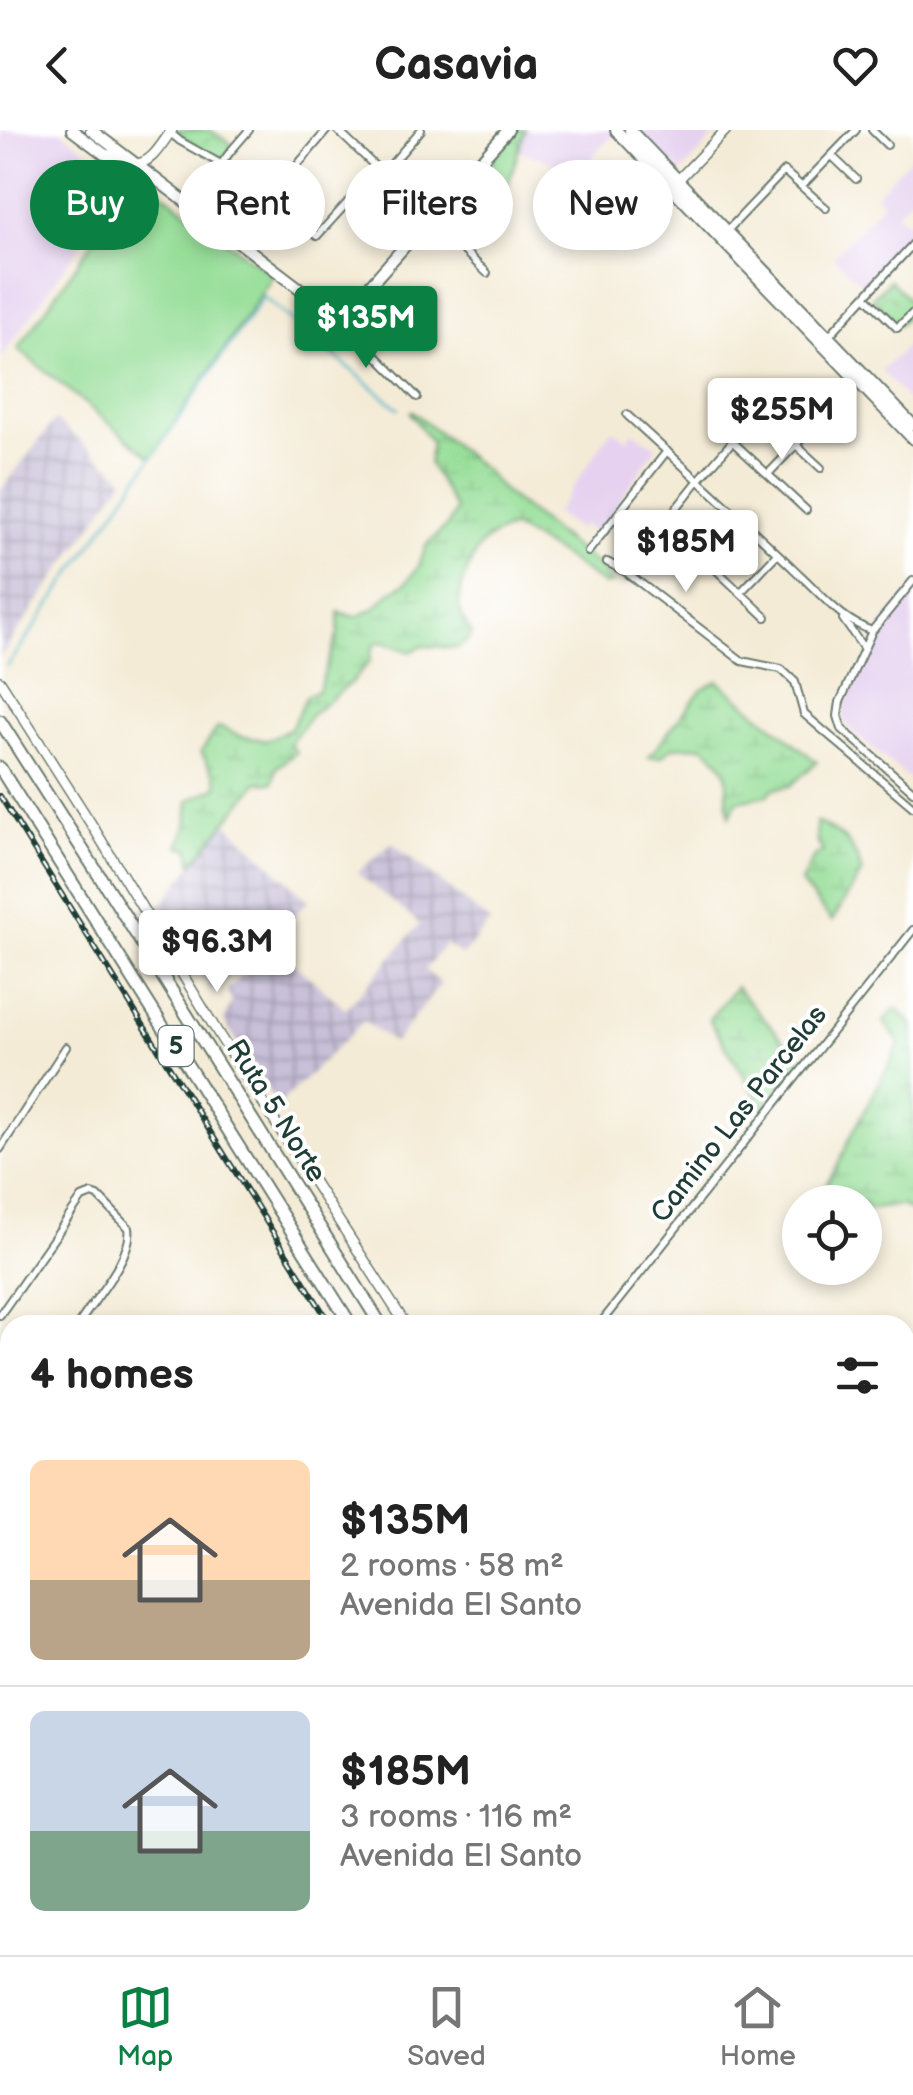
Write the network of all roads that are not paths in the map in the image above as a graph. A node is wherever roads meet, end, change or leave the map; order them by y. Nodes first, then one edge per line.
1 (72, 130) edge
2 (90, 130) edge
3 (249, 130) edge
4 (327, 130) edge
5 (337, 130) edge
6 (352, 130) edge
7 (421, 130) edge
8 (508, 130) edge
9 (616, 130) edge
10 (630, 130) edge
11 (726, 130) edge
12 (856, 130) edge
13 (872, 130) edge
14 (170, 131) edge
15 (345, 138) junction
16 (887, 145) dead end
17 (632, 148) junction
18 (832, 156) junction
19 (122, 160) edge
20 (129, 160) edge
21 (149, 160) edge
22 (214, 160) edge
23 (224, 160) edge
24 (302, 160) edge
25 (368, 160) edge
26 (392, 160) edge
27 (481, 160) edge
28 (856, 179) dead end
29 (678, 180) junction
30 (802, 186) junction
31 (345, 208) edge
32 (826, 208) dead end
33 (325, 228) edge
34 (727, 232) junction
35 (913, 244) edge
36 (250, 250) edge
37 (400, 250) edge
38 (463, 250) edge
39 (486, 273) dead end
40 (866, 297) junction
41 (913, 313) edge
42 (340, 319) junction
43 (825, 340) junction
44 (857, 381) junction
45 (417, 397) dead end
46 (764, 406) dead end
47 (627, 415) dead end
48 (913, 424) edge
49 (913, 439) edge
50 (733, 442) junction
51 (796, 444) junction
52 (667, 452) junction
53 (820, 468) dead end
54 (768, 474) junction
55 (698, 481) junction
56 (806, 510) dead end
57 (666, 522) junction
58 (588, 552) dead end
59 (777, 554) junction
60 (607, 562) dead end
61 (626, 572) junction
62 (913, 582) edge
63 (741, 592) junction
64 (840, 614) junction
65 (766, 618) dead end
66 (872, 631) junction
67 (864, 649) junction
68 (0, 681) edge
69 (0, 721) edge
70 (0, 768) edge
71 (913, 790) edge
72 (913, 806) edge
73 (95, 830) junction
74 (77, 842) junction
75 (913, 930) edge
76 (66, 1047) dead end
77 (0, 1149) edge
78 (0, 1315) edge
79 (85, 1315) edge
80 (345, 1315) edge
81 (376, 1315) edge
82 (400, 1315) edge
83 (607, 1315) edge

1 - 19 main road
2 - 20 main road
3 - 23 street
4 - 24 street
5 - 15 street
6 - 15 street
7 - 26 street
8 - 27 main road
9 - 17 main road
10 - 29 main road
11 - 29 street
12 - 18 street
13 - 16 street
14 - 21 street
14 - 22 street
15 - 25 street
17 - 29 main road
17 - 43 main road
18 - 28 street
18 - 30 street
29 - 34 main road
30 - 32 street
30 - 34 street
31 - 33 street
34 - 43 main road
35 - 40 street
36 - 42 main road
37 - 42 main road
38 - 39 street
40 - 41 street
40 - 43 street
42 - 45 street
43 - 44 main road
43 - 48 main road
44 - 49 main road
44 - 51 street
46 - 50 street
47 - 52 street
50 - 54 street
50 - 55 street
51 - 53 street
51 - 54 street
52 - 55 street
52 - 58 street
54 - 56 street
55 - 57 street
55 - 59 street
57 - 61 street
57 - 63 street
59 - 63 street
59 - 64 street
60 - 61 street
61 - 72 street
62 - 66 street
63 - 65 street
64 - 66 street
64 - 67 street
66 - 67 street
67 - 71 street
68 - 73 street
69 - 74 highway, Ruta 5 Norte / 5
70 - 80 highway, Ruta 5 Norte / 5
73 - 74 street
73 - 82 street
74 - 81 highway, Ruta 5 Norte / 5
75 - 83 street, Camino Las Parcelas
76 - 77 street
78 - 79 street

